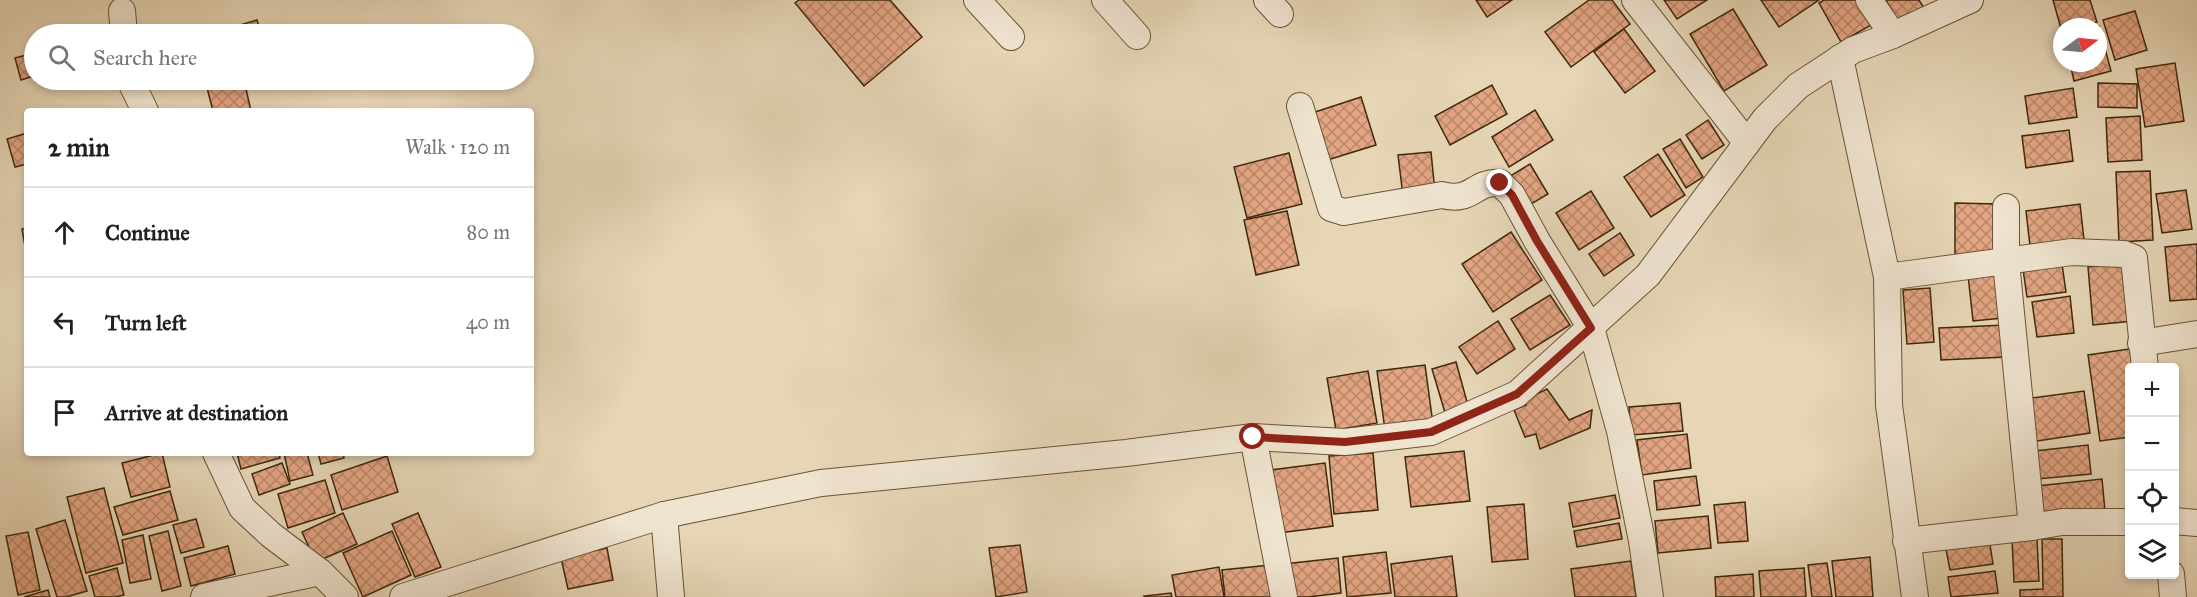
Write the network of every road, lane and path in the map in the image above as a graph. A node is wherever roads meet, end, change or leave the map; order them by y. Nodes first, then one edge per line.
1 (977, 0) edge
2 (1105, 0) edge
3 (1635, 0) edge
4 (1869, 0) edge
5 (1970, 0) edge
6 (1893, 35) junction
7 (1137, 36) dead end
8 (1011, 37) dead end
9 (1840, 57) junction
10 (135, 90) edge
11 (1300, 106) dead end
12 (144, 108) edge
13 (1747, 143) junction
14 (2006, 207) dead end
15 (2006, 262) junction
16 (1887, 277) junction
17 (1591, 328) junction
18 (2197, 334) edge
19 (2143, 355) edge
20 (1253, 437) junction
21 (217, 456) edge
22 (664, 515) junction
23 (2179, 521) edge
24 (2125, 522) edge
25 (2197, 523) edge
26 (2032, 527) junction
27 (1906, 541) junction
28 (320, 572) junction
29 (2171, 579) edge
30 (204, 597) edge
31 (345, 597) edge
32 (403, 597) edge
33 (671, 597) edge
34 (1284, 597) edge
35 (1650, 597) edge
36 (1915, 597) edge
37 (2173, 597) edge

1 - 8 street
2 - 7 street
3 - 13 street
4 - 6 street
5 - 6 street
6 - 9 street
9 - 13 street
9 - 16 street
10 - 12 street
11 - 17 street
13 - 17 street
14 - 15 street
15 - 16 street
15 - 19 street
15 - 26 street
16 - 27 street
17 - 20 street
17 - 35 street
18 - 19 street
20 - 22 street
20 - 34 street
21 - 28 street
22 - 32 street
22 - 33 street
23 - 25 street
24 - 26 street
26 - 27 street
27 - 36 street
28 - 30 street
28 - 31 street
29 - 37 street

